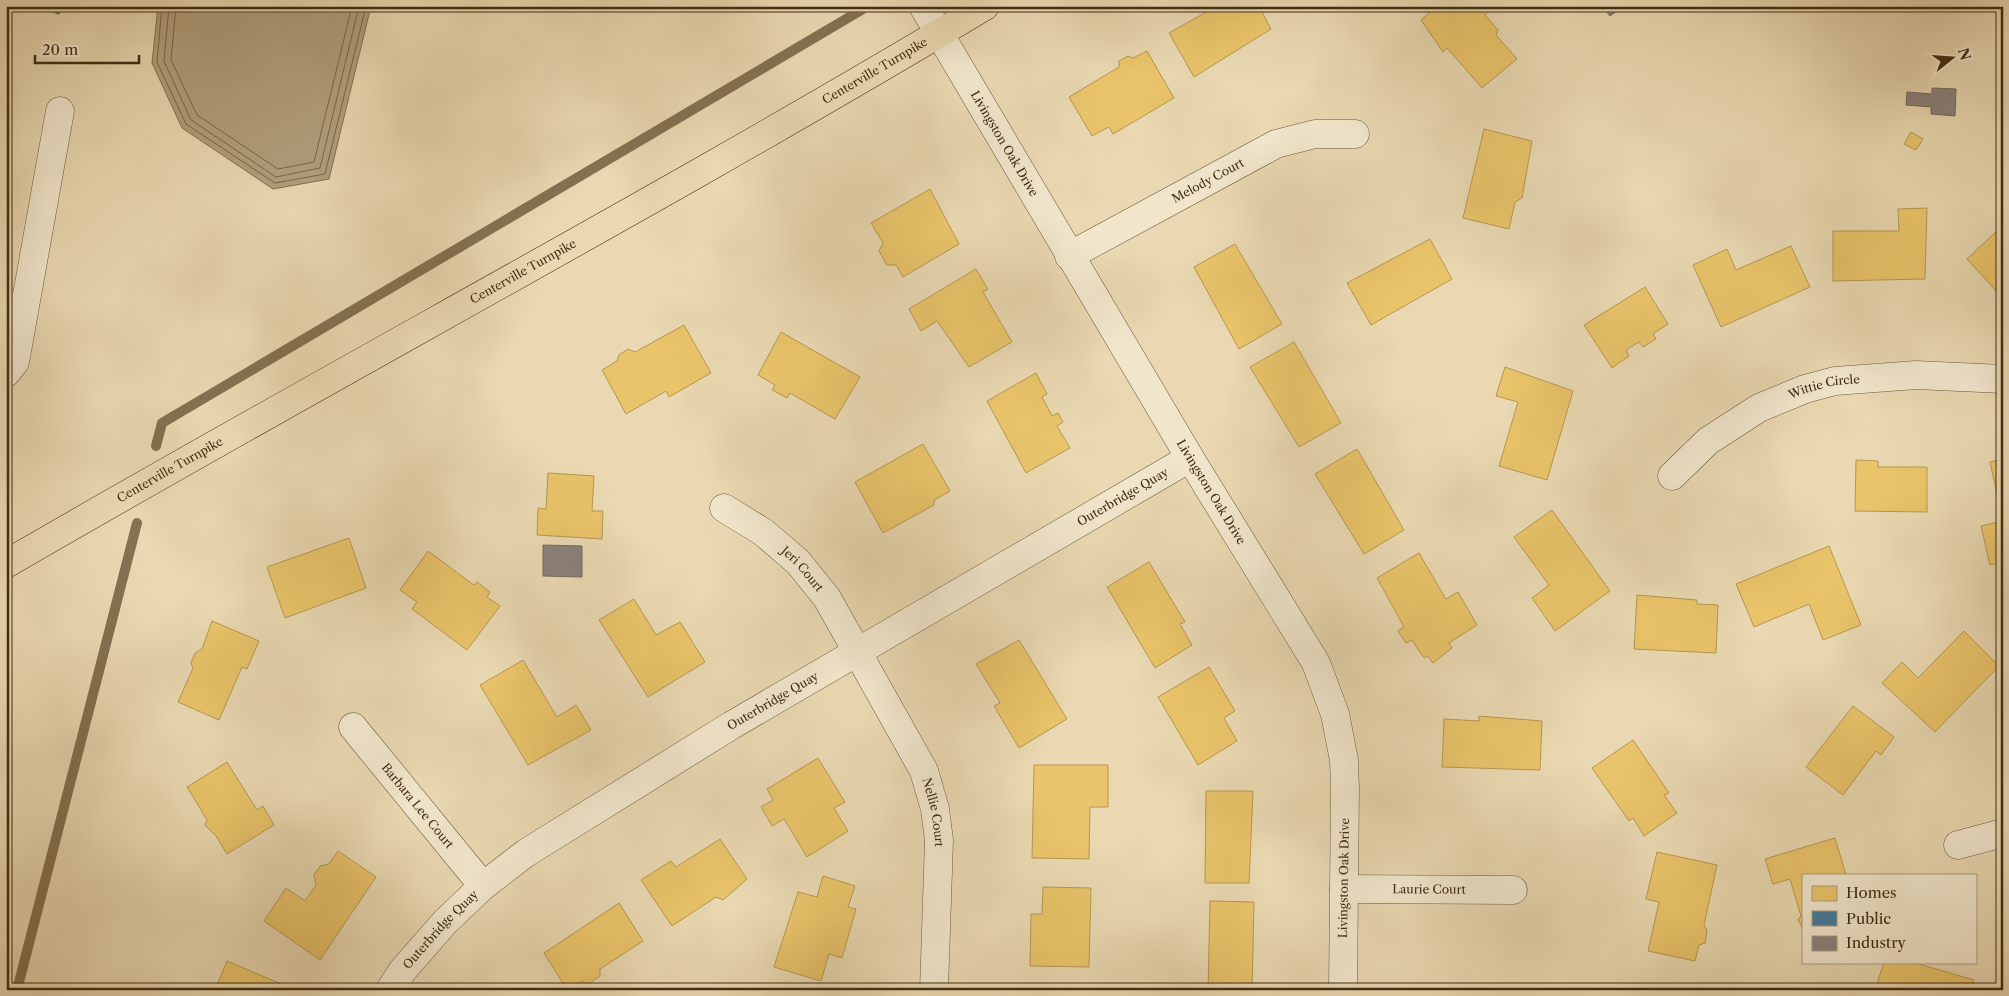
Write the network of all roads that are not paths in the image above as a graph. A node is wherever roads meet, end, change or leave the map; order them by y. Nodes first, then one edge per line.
1 (924, 6) edge
2 (985, 6) edge
3 (939, 34) junction
4 (60, 111) dead end
5 (1355, 134) dead end
6 (1069, 256) junction
7 (6, 373) edge
8 (2003, 379) edge
9 (1190, 458) junction
10 (1672, 476) dead end
11 (724, 508) dead end
12 (6, 564) edge
13 (857, 651) junction
14 (353, 727) dead end
15 (2003, 833) edge
16 (1958, 845) dead end
17 (482, 886) junction
18 (1344, 889) junction
19 (1513, 890) dead end
20 (390, 990) edge
21 (934, 990) edge
22 (1343, 990) edge

1 - 3 street, Livingston Oak Drive
2 - 3 main road, Centerville Turnpike
3 - 6 street, Livingston Oak Drive
3 - 12 main road, Centerville Turnpike
4 - 7 street
5 - 6 street, Melody Court
6 - 9 street, Livingston Oak Drive
8 - 10 street, Wittie Circle
9 - 13 street, Outerbridge Quay
9 - 18 street, Livingston Oak Drive
11 - 13 street, Jeri Court
13 - 17 street, Outerbridge Quay
13 - 21 street, Nellie Court
14 - 17 street, Barbara Lee Court
15 - 16 street
17 - 20 street, Outerbridge Quay
18 - 19 street, Laurie Court
18 - 22 street, Livingston Oak Drive

